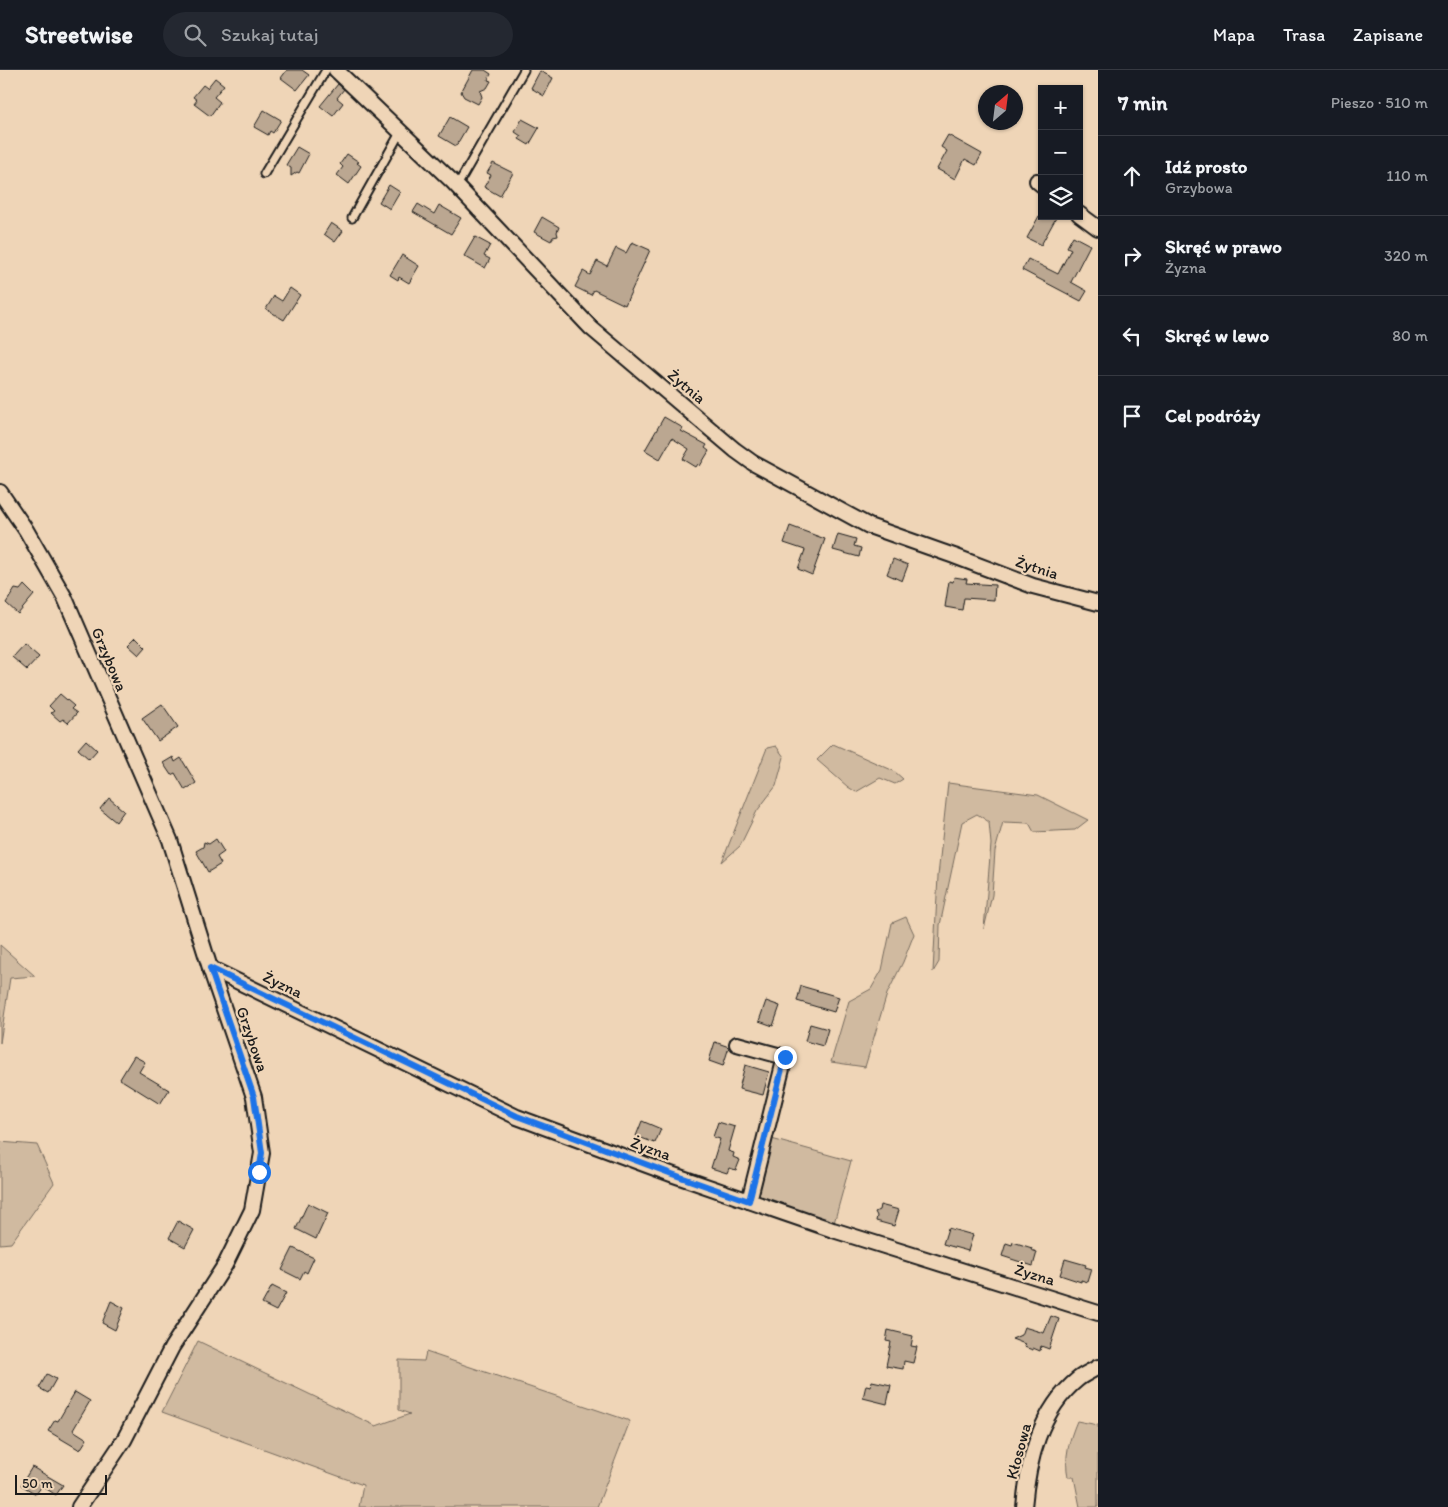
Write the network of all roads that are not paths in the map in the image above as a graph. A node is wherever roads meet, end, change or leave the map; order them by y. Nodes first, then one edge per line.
1 (326, 70) edge
2 (336, 70) edge
3 (524, 70) edge
4 (401, 131) junction
5 (264, 174) dead end
6 (457, 186) junction
7 (1083, 217) edge
8 (352, 218) dead end
9 (1098, 228) edge
10 (0, 492) edge
11 (1098, 603) edge
12 (210, 968) junction
13 (737, 1044) dead end
14 (749, 1201) junction
15 (1098, 1313) edge
16 (1098, 1367) edge
17 (84, 1505) edge
18 (1024, 1507) edge

1 - 5 lane
2 - 4 street, Żytnia
3 - 6 lane
4 - 6 street, Żytnia
4 - 8 lane
6 - 11 street, Żytnia
7 - 9 street
10 - 12 street, Grzybowa
12 - 14 street, Żyzna
12 - 17 street, Grzybowa
13 - 14 street
14 - 15 street, Żyzna
16 - 18 street, Kłosowa

